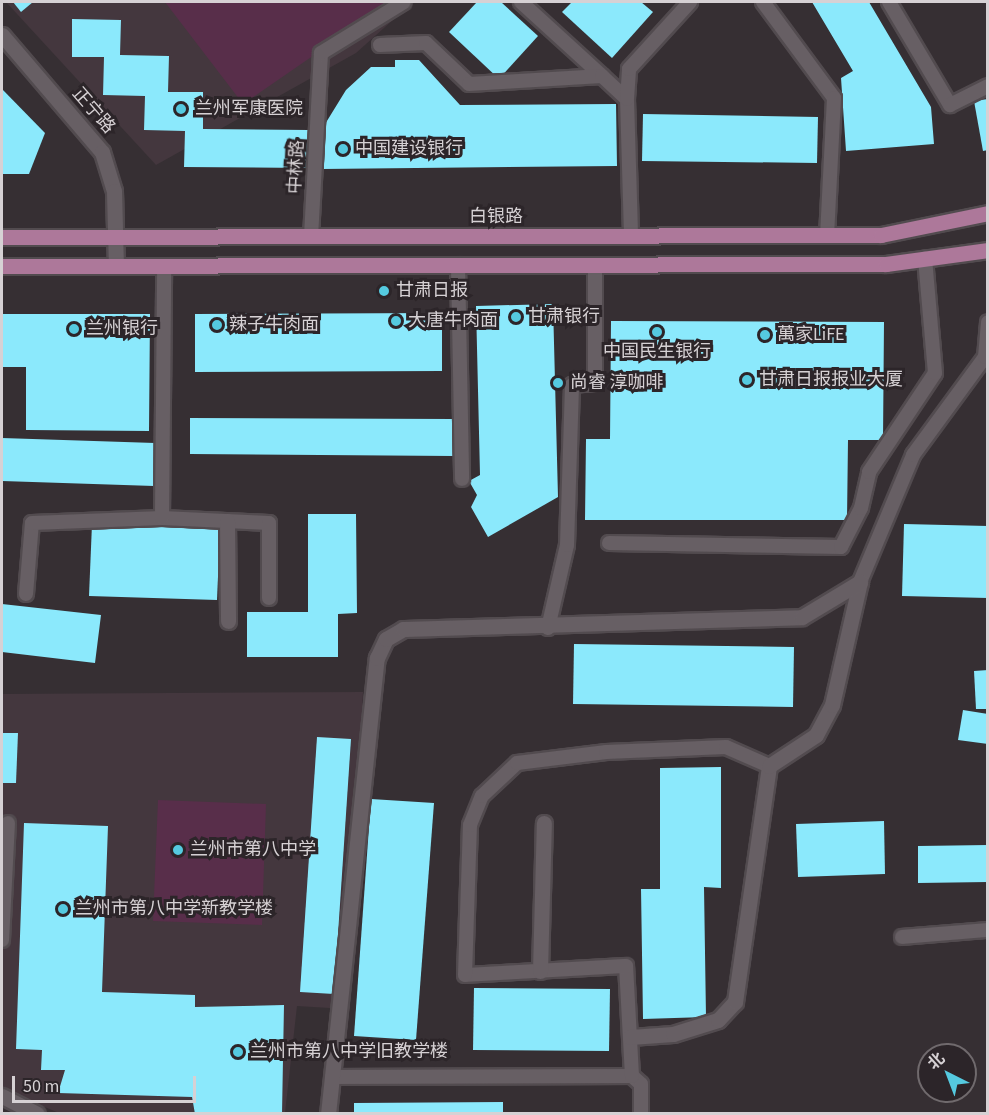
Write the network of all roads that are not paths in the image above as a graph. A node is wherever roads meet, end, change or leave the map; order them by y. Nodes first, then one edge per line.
1 (404, 2) edge
2 (521, 2) edge
3 (690, 2) edge
4 (763, 2) edge
5 (889, 2) edge
6 (2, 35) edge
7 (380, 45) dead end
8 (602, 76) junction
9 (987, 86) edge
10 (627, 99) junction
11 (987, 213) edge
12 (828, 234) junction
13 (631, 236) junction
14 (2, 237) edge
15 (117, 237) junction
16 (311, 237) junction
17 (987, 250) edge
18 (925, 258) junction
19 (458, 265) junction
20 (595, 265) junction
21 (2, 266) edge
22 (116, 266) junction
23 (165, 266) junction
24 (987, 322) edge
25 (462, 479) dead end
26 (162, 518) junction
27 (227, 521) junction
28 (609, 543) dead end
29 (860, 582) junction
30 (26, 594) dead end
31 (269, 598) dead end
32 (228, 621) dead end
33 (549, 628) junction
34 (770, 766) junction
35 (8, 823) dead end
36 (544, 823) dead end
37 (987, 930) edge
38 (902, 937) dead end
39 (2, 940) edge
40 (540, 971) junction
41 (630, 1037) junction
42 (633, 1076) junction
43 (332, 1077) junction
44 (2, 1096) edge
45 (37, 1113) edge
46 (328, 1113) edge
47 (641, 1113) edge

1 - 16 lane, 中林路
2 - 8 lane
3 - 10 lane
4 - 12 lane
5 - 9 lane
6 - 15 street, 正宁路
7 - 8 lane
8 - 10 lane
10 - 13 lane
11 - 12 main road, 白银路
12 - 13 main road, 白银路
13 - 16 main road, 白银路
14 - 15 main road, 白银路
15 - 16 main road, 白银路
15 - 22 street, 正宁路
17 - 18 main road
18 - 20 main road
18 - 28 lane
19 - 20 main road
19 - 23 main road
19 - 25 lane
20 - 33 lane
21 - 22 main road
22 - 23 main road
23 - 26 lane
24 - 29 lane
26 - 27 lane
26 - 30 lane
27 - 31 lane
27 - 32 street
29 - 33 street
29 - 34 street
33 - 43 street
34 - 40 lane
34 - 41 street
35 - 39 lane
36 - 40 street
37 - 38 lane
40 - 41 lane
41 - 42 lane
42 - 43 lane
42 - 47 lane
43 - 46 street
44 - 45 street

